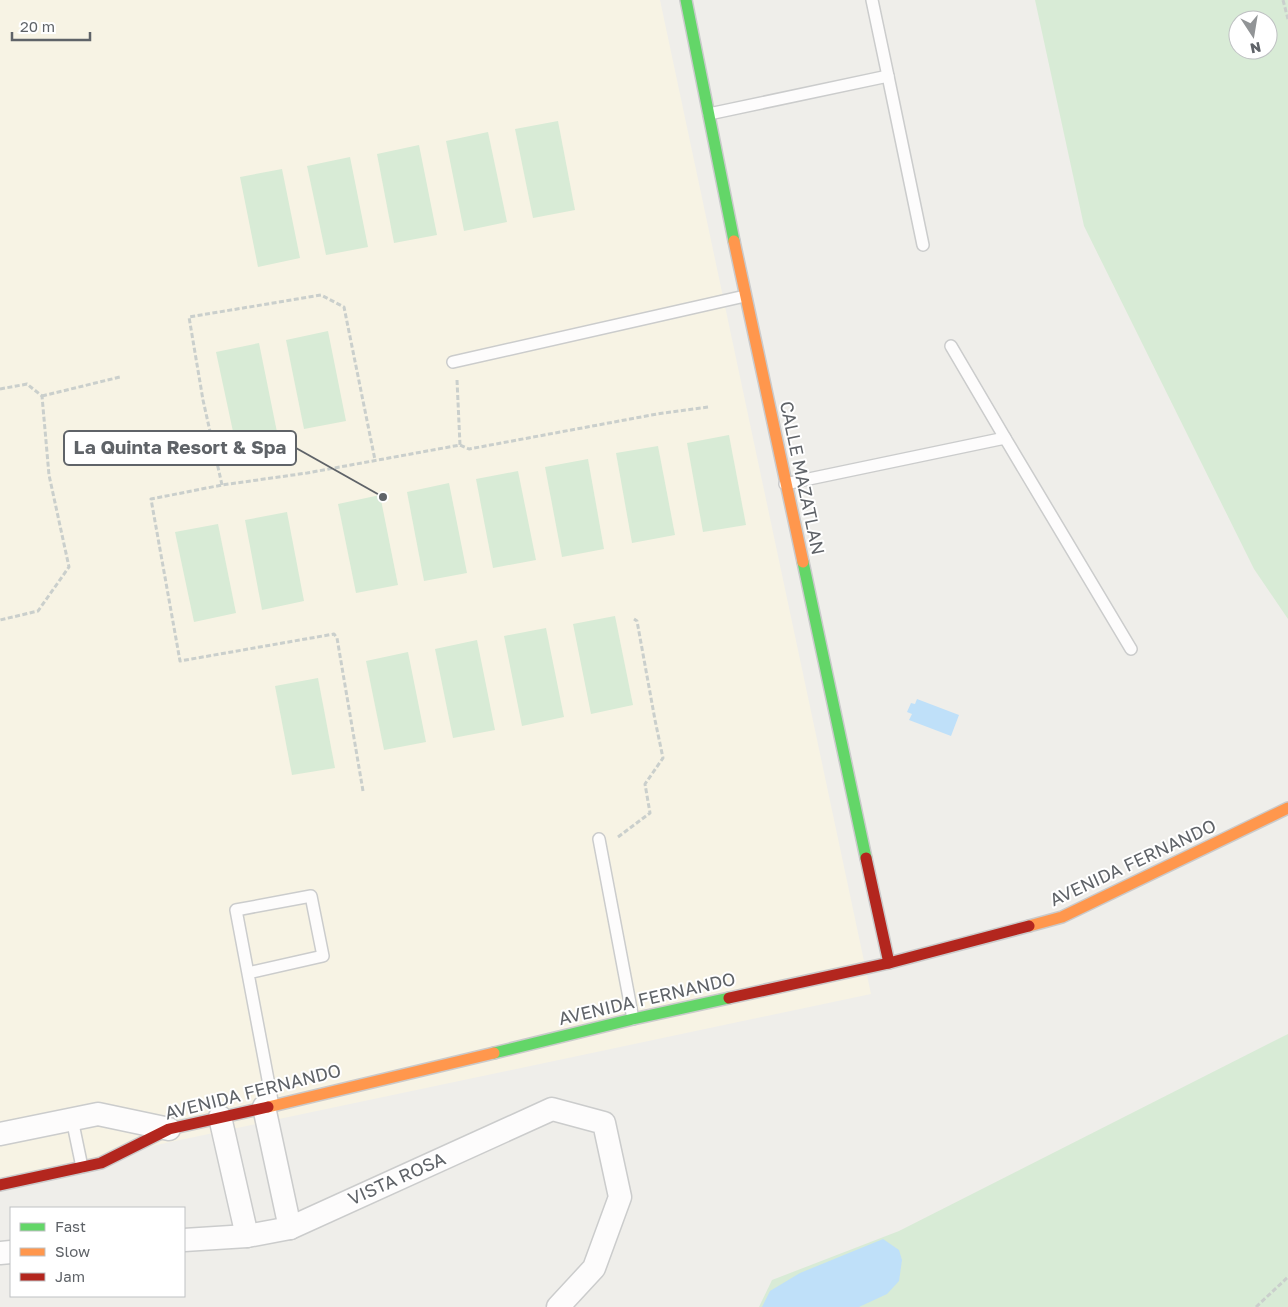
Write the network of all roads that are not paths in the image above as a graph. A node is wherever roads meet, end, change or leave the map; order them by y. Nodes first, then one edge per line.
1 (686, 0) edge
2 (872, 0) edge
3 (888, 76) junction
4 (708, 114) junction
5 (923, 245) dead end
6 (745, 296) junction
7 (951, 346) dead end
8 (455, 362) road end
9 (1005, 438) junction
10 (785, 484) junction
11 (1131, 649) dead end
12 (1288, 808) edge
13 (600, 844) road end
14 (889, 963) junction
15 (248, 973) junction
16 (633, 1019) junction
17 (268, 1106) junction
18 (220, 1117) junction
19 (72, 1119) junction
20 (169, 1128) junction
21 (0, 1134) edge
22 (82, 1167) junction
23 (0, 1185) edge
24 (290, 1228) junction
25 (246, 1236) junction
26 (185, 1240) edge
27 (558, 1307) edge

1 - 4 street, CALLE MAZATLAN
2 - 3 lane
3 - 4 lane
3 - 5 lane
4 - 6 street, CALLE MAZATLAN
6 - 8 lane
6 - 10 street, CALLE MAZATLAN
7 - 9 lane
9 - 10 lane
9 - 11 lane
10 - 14 street, CALLE MAZATLAN
12 - 14 street, AVENIDA FERNANDO
13 - 16 lane
14 - 16 street, AVENIDA FERNANDO
15 - 15 lane
15 - 17 lane
16 - 17 street, AVENIDA FERNANDO
17 - 18 street, AVENIDA FERNANDO
17 - 24 street
18 - 20 street, AVENIDA FERNANDO
18 - 25 street
19 - 20 street
19 - 21 street
19 - 22 lane
20 - 22 street, AVENIDA FERNANDO
22 - 23 street, AVENIDA FERNANDO
24 - 25 street, VISTA ROSA
24 - 27 street, VISTA ROSA
25 - 26 street, VISTA ROSA

